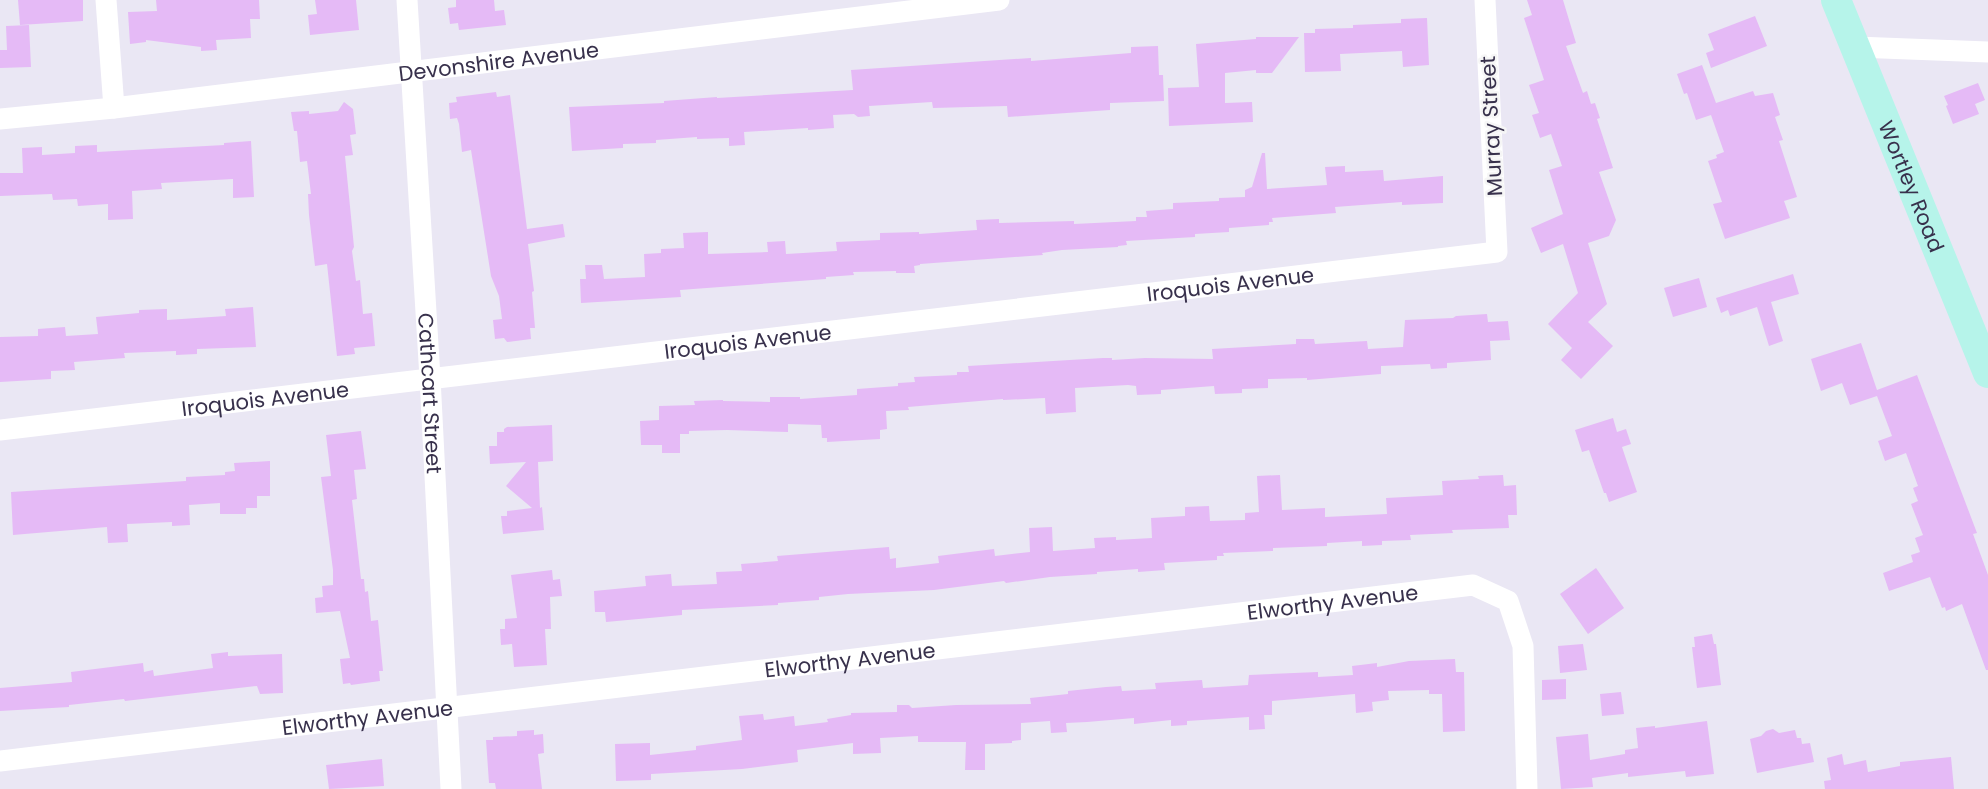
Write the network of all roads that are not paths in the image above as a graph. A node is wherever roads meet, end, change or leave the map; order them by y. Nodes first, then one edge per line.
1 (106, 0) edge
2 (407, 0) edge
3 (999, 0) edge
4 (1485, 0) edge
5 (1836, 0) edge
6 (1856, 47) junction
7 (1988, 52) edge
8 (412, 70) junction
9 (114, 108) junction
10 (0, 119) edge
11 (1497, 252) joint
12 (1988, 373) edge
13 (430, 378) junction
14 (0, 430) edge
15 (448, 707) junction
16 (0, 761) edge
17 (451, 789) edge
18 (1527, 789) edge

1 - 9 street
2 - 8 street, Cathcart Street
3 - 8 street, Devonshire Avenue
4 - 11 street, Murray Street
5 - 6 street, Wortley Road
6 - 7 street
6 - 12 street, Wortley Road
8 - 9 street, Devonshire Avenue
8 - 13 street, Cathcart Street
9 - 10 street, Devonshire Avenue
11 - 13 street, Iroquois Avenue
13 - 14 street, Iroquois Avenue
13 - 15 street, Cathcart Street
15 - 16 street, Elworthy Avenue
15 - 17 street, Cathcart Street
15 - 18 street, Elworthy Avenue

